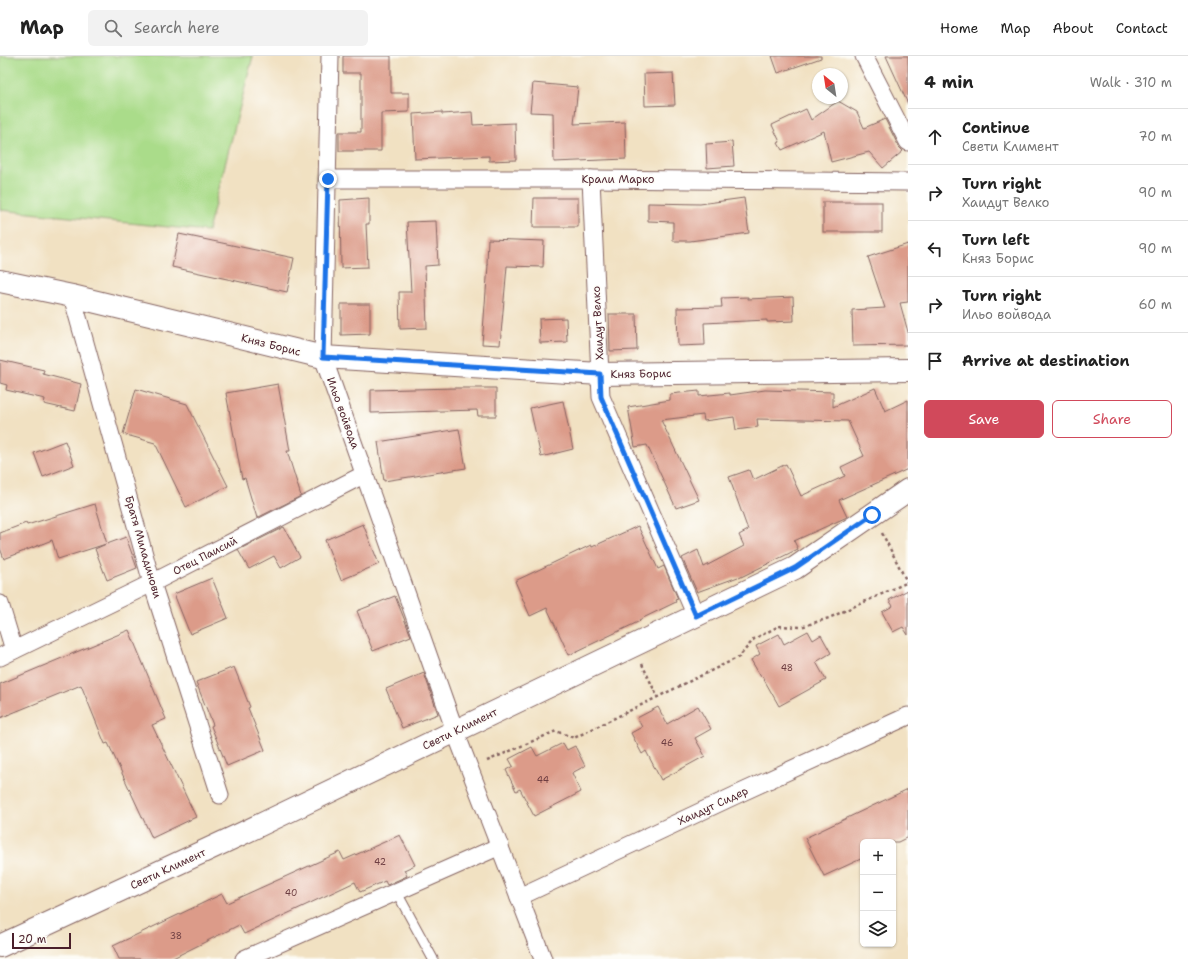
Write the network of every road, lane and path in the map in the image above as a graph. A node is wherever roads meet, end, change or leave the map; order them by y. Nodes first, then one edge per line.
1 (330, 56) edge
2 (864, 56) edge
3 (908, 142) edge
4 (328, 179) junction
5 (591, 179) junction
6 (908, 182) edge
7 (0, 281) edge
8 (72, 296) junction
9 (323, 357) junction
10 (908, 370) edge
11 (600, 374) junction
12 (365, 474) junction
13 (908, 490) edge
14 (872, 515) junction
15 (907, 582) edge
16 (152, 583) junction
17 (0, 604) edge
18 (696, 616) junction
19 (633, 646) junction
20 (7, 653) edge
21 (658, 698) junction
22 (908, 716) edge
23 (456, 731) junction
24 (470, 768) junction
25 (220, 795) dead end
26 (500, 846) junction
27 (396, 891) junction
28 (520, 897) junction
29 (1, 944) edge
30 (244, 959) edge
31 (433, 959) edge
32 (544, 959) edge

1 - 4 street, Ильо войвода
2 - 3 street
4 - 5 street, Крали Марко
4 - 9 street, Ильо войвода
5 - 6 street, Крали Марко
5 - 11 street, Хаидут Велко
7 - 8 street, Княз Борис
8 - 9 street, Княз Борис
8 - 16 street, Братя Миладинови
9 - 11 street, Княз Борис
9 - 12 street, Ильо войвода
10 - 11 street, Княз Борис
11 - 18 street, Хаидут Велко
12 - 16 street, Отец Паисий
12 - 23 street, Ильо войвода
13 - 14 street, Свети Климент
14 - 15 path
14 - 18 street, Свети Климент
15 - 21 path
16 - 20 street, Отец Паисий
16 - 25 street, Братя Миладинови
17 - 20 street
18 - 19 street, Свети Климент
19 - 21 path
19 - 23 street, Свети Климент
21 - 24 path
22 - 28 street, Хаидут Сидер
23 - 24 street, Ильо войвода
23 - 29 street, Свети Климент
24 - 26 street, Ильо войвода
26 - 27 street
26 - 28 street, Ильо войвода
27 - 30 street
27 - 31 lane
28 - 32 street, Ильо войвода

